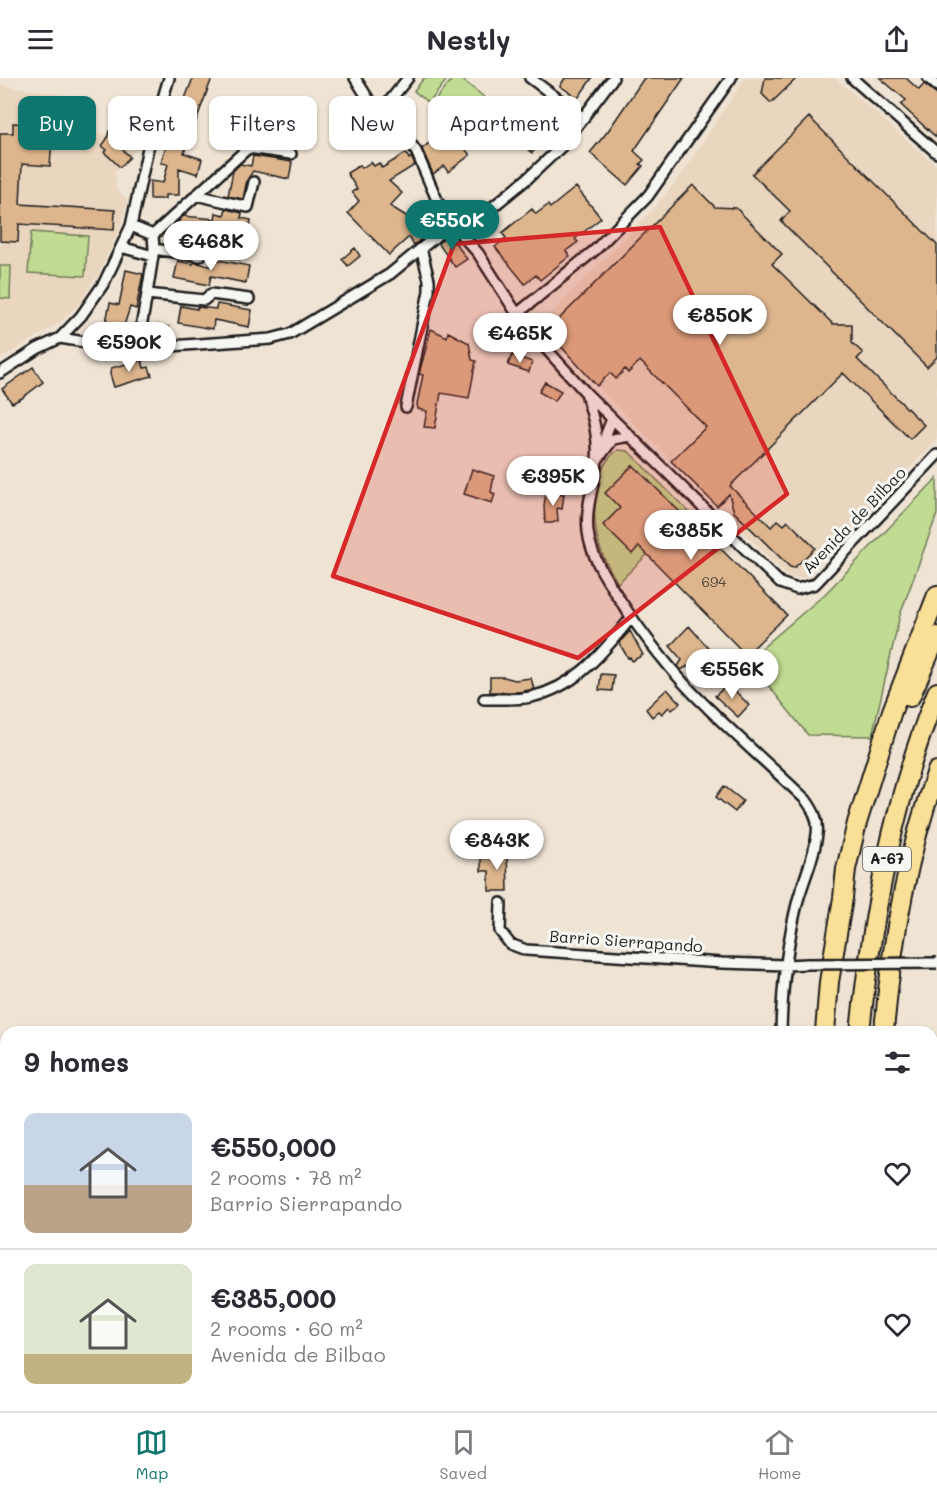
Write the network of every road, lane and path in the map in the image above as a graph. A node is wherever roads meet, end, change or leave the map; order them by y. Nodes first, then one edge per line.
1 (169, 78) edge
2 (355, 78) edge
3 (408, 78) edge
4 (530, 78) edge
5 (613, 78) edge
6 (732, 78) edge
7 (852, 78) edge
8 (928, 78) edge
9 (937, 86) edge
10 (366, 96) edge
11 (394, 96) edge
12 (585, 118) junction
13 (415, 150) edge
14 (937, 153) edge
15 (291, 154) dead end
16 (254, 182) dead end
17 (196, 195) junction
18 (452, 224) junction
19 (131, 226) junction
20 (460, 233) junction
21 (153, 235) junction
22 (121, 247) junction
23 (422, 248) junction
24 (154, 253) junction
25 (238, 253) dead end
26 (147, 294) junction
27 (249, 299) dead end
28 (517, 314) junction
29 (142, 322) dead end
30 (60, 338) junction
31 (0, 373) edge
32 (587, 394) junction
33 (406, 407) dead end
34 (612, 419) junction
35 (630, 436) junction
36 (604, 449) junction
37 (937, 455) edge
38 (597, 461) junction
39 (937, 595) edge
40 (631, 618) junction
41 (937, 636) edge
42 (937, 692) edge
43 (484, 699) dead end
44 (937, 771) edge
45 (937, 805) edge
46 (843, 898) junction
47 (501, 903) dead end
48 (894, 946) junction
49 (937, 963) edge
50 (786, 965) junction
51 (781, 1026) edge
52 (826, 1026) edge
53 (861, 1026) edge
54 (885, 1026) edge

1 - 19 street
2 - 10 street
3 - 11 street
4 - 12 street
5 - 12 street
6 - 28 street
7 - 14 street
8 - 9 street
12 - 20 street
13 - 18 street
15 - 17 street
16 - 17 street
17 - 21 street
18 - 20 street
18 - 23 street
19 - 21 street
19 - 22 street
20 - 28 street
21 - 24 street
22 - 24 street
22 - 30 street
23 - 30 street
23 - 33 street
24 - 25 street
24 - 26 street
26 - 27 street
26 - 29 street
28 - 32 street
30 - 31 street
32 - 34 street
32 - 38 street
34 - 35 street
34 - 36 street
35 - 36 street
35 - 37 street, Avenida de Bilbao
36 - 38 street
38 - 40 street
39 - 46 highway
40 - 43 street
40 - 50 street
41 - 46 highway
42 - 53 highway, A-67
44 - 48 highway, A-67
45 - 48 highway
46 - 52 highway
47 - 50 street, Barrio Sierrapando
48 - 54 highway, A-67
49 - 50 street, Barrio Sierrapando, bridge
50 - 51 street

